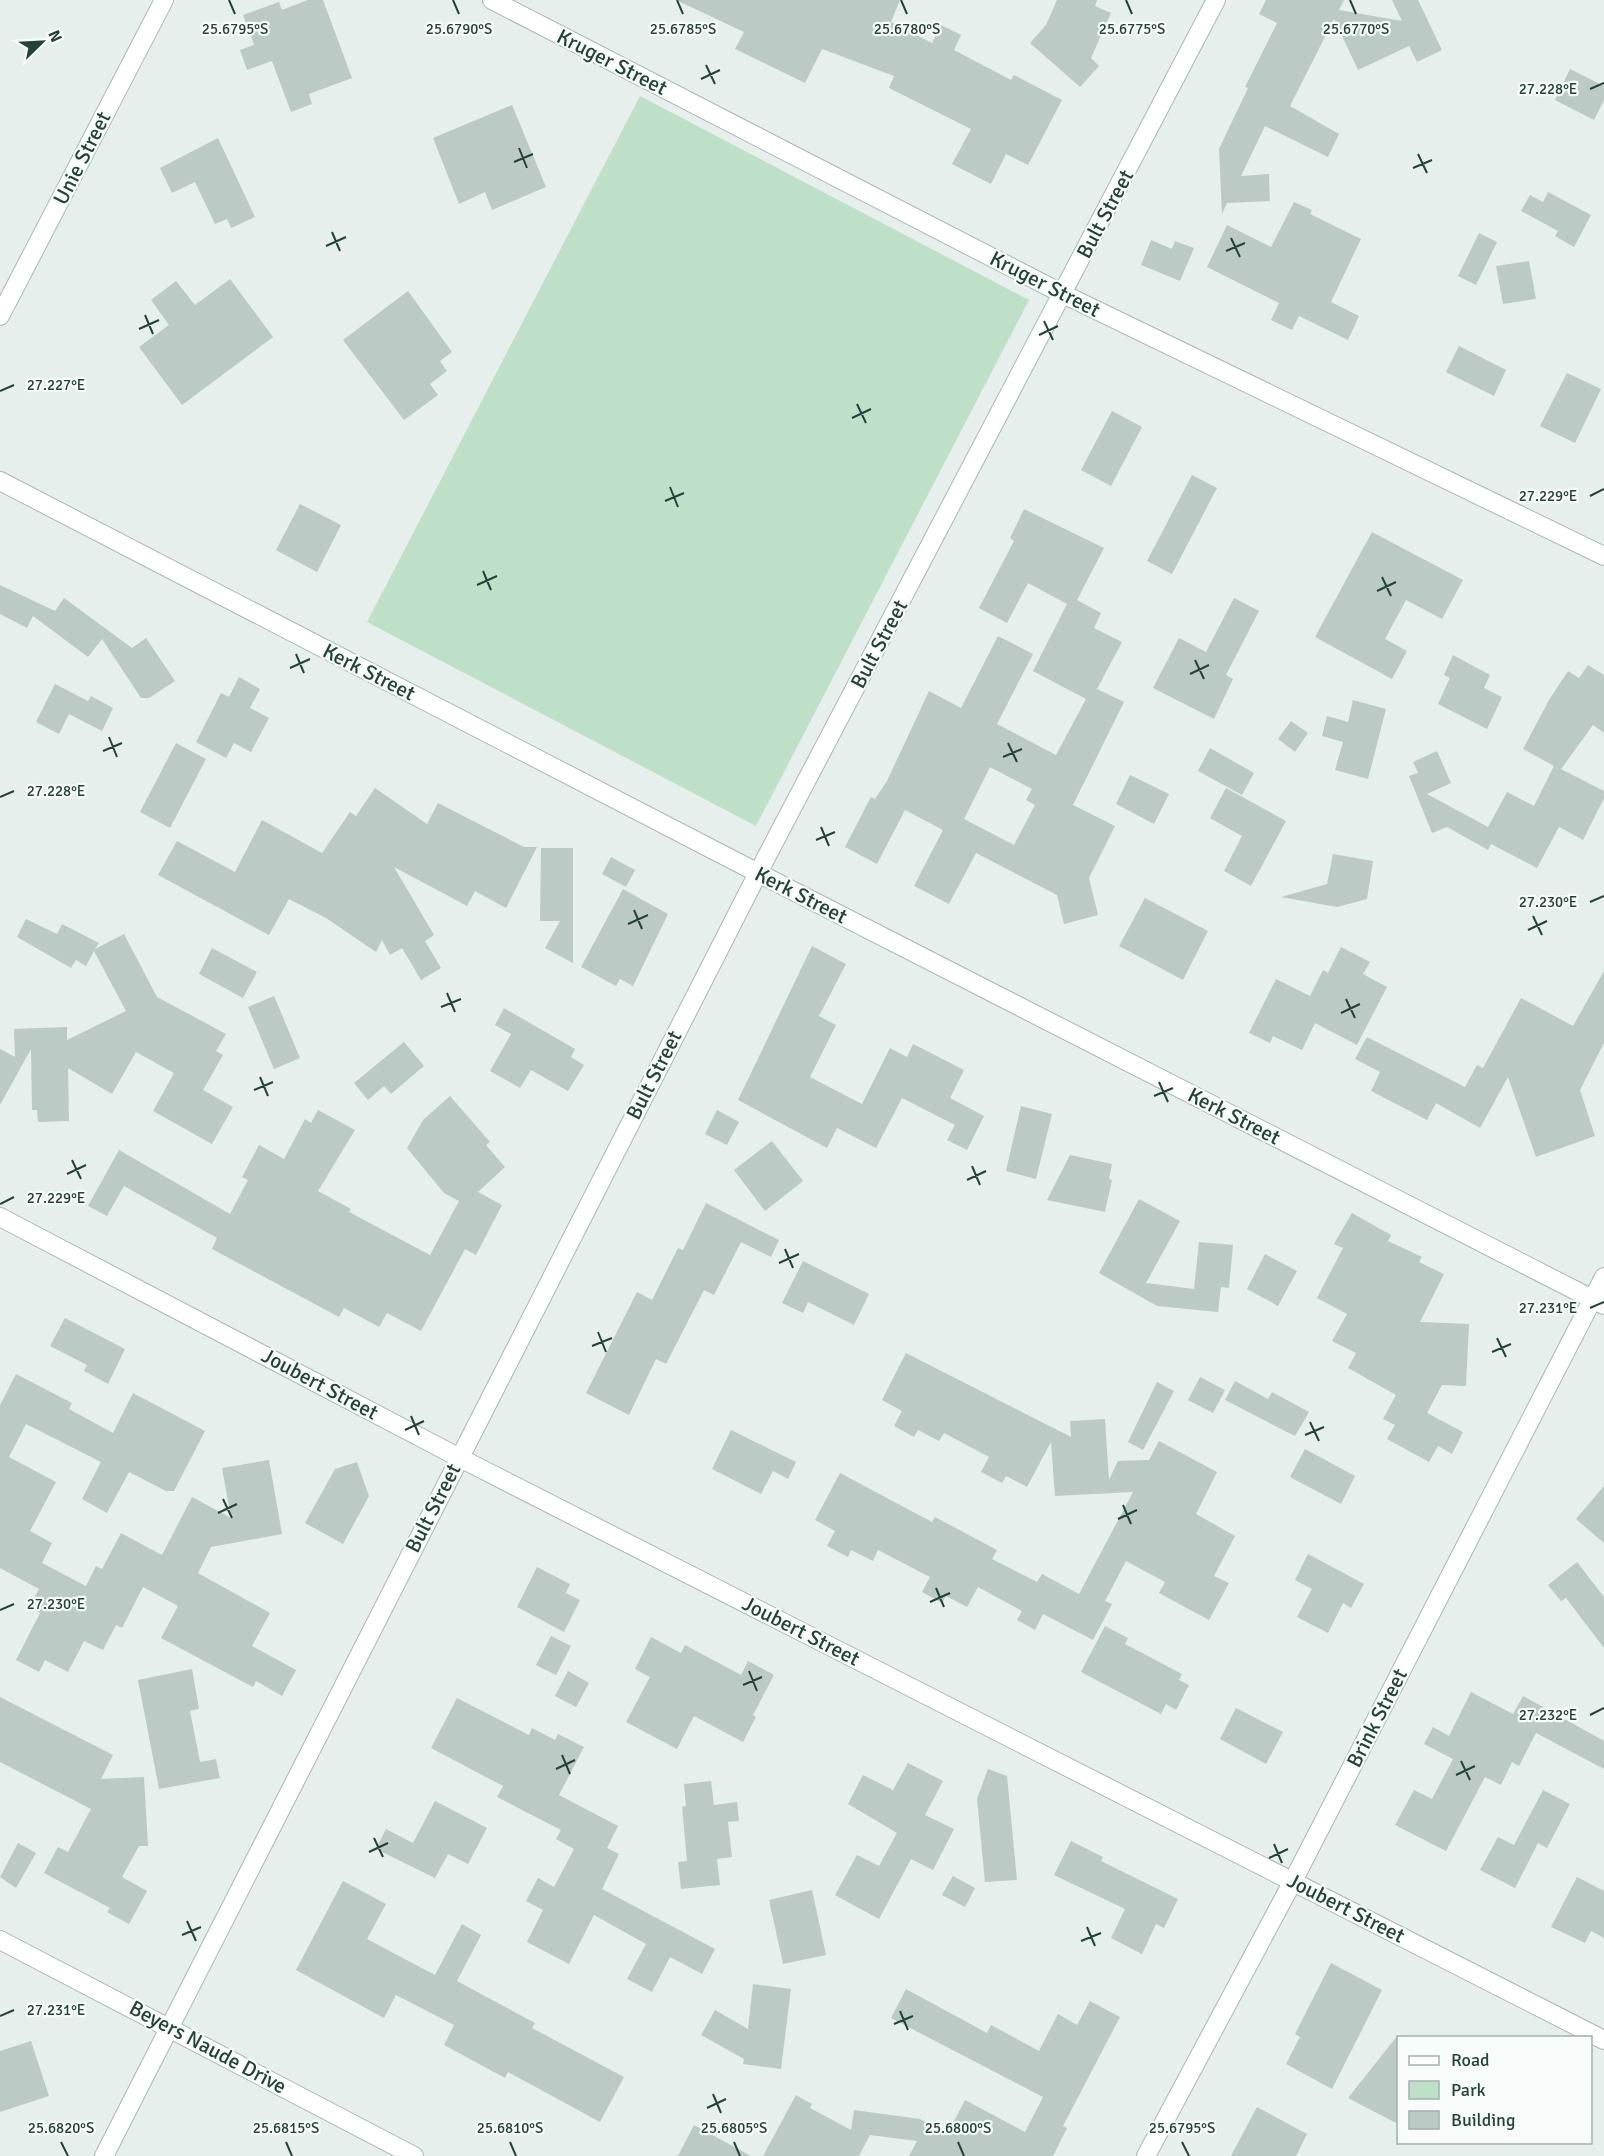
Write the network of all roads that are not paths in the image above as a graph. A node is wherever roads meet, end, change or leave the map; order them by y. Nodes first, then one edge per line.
1 (164, 0) edge
2 (492, 0) edge
3 (1216, 0) edge
4 (1063, 294) junction
5 (0, 316) edge
6 (0, 481) edge
7 (1604, 556) edge
8 (758, 873) junction
9 (0, 1217) edge
10 (1604, 1277) edge
11 (1598, 1302) edge
12 (458, 1457) junction
13 (1293, 1881) junction
14 (0, 1940) edge
15 (169, 2026) junction
16 (1604, 2040) edge
17 (104, 2156) edge
18 (414, 2156) edge
19 (1146, 2156) edge

1 - 5 street, Unie Street
2 - 4 street, Kruger Street
3 - 4 street, Bult Street
4 - 7 street, Kruger Street
4 - 8 street, Bult Street
6 - 8 street, Kerk Street
8 - 11 street, Kerk Street
8 - 12 street, Bult Street
9 - 12 street, Joubert Street
10 - 11 street, Brink Street
11 - 13 street, Brink Street
12 - 13 street, Joubert Street
12 - 15 street, Bult Street
13 - 16 street, Joubert Street
13 - 19 street, Brink Street
14 - 15 street, Beyers Naude Drive
15 - 17 street, Bult Street
15 - 18 street, Beyers Naude Drive

